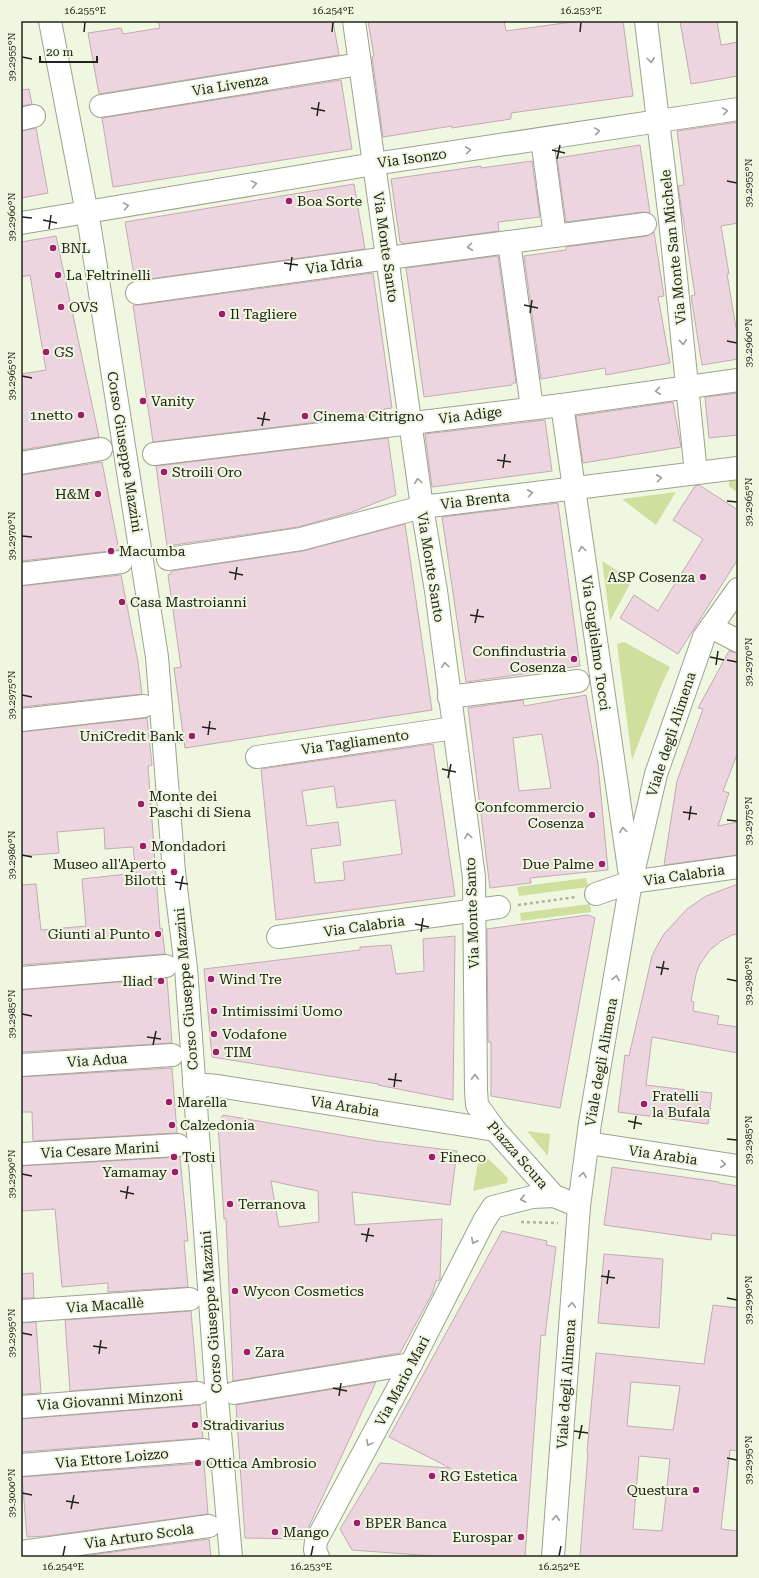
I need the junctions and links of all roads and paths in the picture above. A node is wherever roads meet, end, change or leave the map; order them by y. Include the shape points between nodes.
1 (50, 21) edge
2 (354, 21) edge
3 (646, 21) edge
4 (360, 64) junction
5 (101, 106) dead end
6 (738, 109) edge
7 (659, 122) junction
8 (542, 139) junction
9 (374, 164) junction
10 (87, 212) junction
11 (21, 223) edge
12 (645, 224) dead end
13 (555, 236) junction
14 (509, 242) junction
15 (388, 258) junction
16 (137, 293) dead end
17 (738, 380) edge
18 (687, 387) junction
19 (562, 405) junction
20 (532, 408) junction
21 (410, 422) junction
22 (101, 450) dead end
23 (154, 454) dead end
24 (21, 463) edge
25 (738, 468) edge
26 (696, 473) junction
27 (574, 488) junction
28 (422, 507) junction
29 (168, 559) dead end
30 (121, 562) dead end
31 (21, 574) edge
32 (738, 589) edge
33 (711, 627) junction
34 (738, 641) edge
35 (578, 681) dead end
36 (449, 697) junction
37 (144, 706) dead end
38 (21, 720) edge
39 (454, 728) junction
40 (257, 756) dead end
41 (738, 867) edge
42 (631, 882) junction
43 (596, 894) joint
44 (499, 907) joint
45 (474, 910) junction
46 (278, 937) dead end
47 (166, 966) dead end
48 (21, 978) edge
49 (172, 1055) dead end
50 (21, 1066) edge
51 (194, 1084) junction
52 (489, 1122) junction
53 (588, 1144) junction
54 (178, 1145) dead end
55 (21, 1154) edge
56 (738, 1166) edge
57 (554, 1196) junction
58 (579, 1206) junction
59 (493, 1207) joint
60 (190, 1299) dead end
61 (21, 1311) edge
62 (411, 1364) junction
63 (198, 1393) dead end
64 (234, 1393) dead end
65 (21, 1407) edge
66 (204, 1450) dead end
67 (21, 1465) edge
68 (209, 1526) dead end
69 (21, 1552) edge
70 (231, 1557) edge
71 (318, 1557) edge
72 (553, 1557) edge

1 - 10 street, Corso Giuseppe Mazzini
2 - 4 street, Via Monte Santo
3 -> 7 street, Via Monte San Michele
4 - 5 street, Via Livenza
4 - 9 street, Via Monte Santo
7 -> 6 street, Via Isonzo
8 -> 7 street, Via Isonzo
7 -> 18 street, Via Monte San Michele
9 -> 8 street, Via Isonzo
8 - 13 street
10 -> 9 street, Via Isonzo
9 - 15 street, Via Monte Santo
10 - 11 street, Via Isonzo
10 - 51 street, Corso Giuseppe Mazzini via 157,657 174,872 186,968
12 - 13 street, Via Idria
13 - 14 street, Via Idria
14 -> 15 street, Via Idria
14 - 20 street
15 - 16 street, Via Idria
15 - 21 street, Via Monte Santo
17 - 18 street, Via Adige
18 -> 19 street, Via Adige
18 - 26 street, Via Monte San Michele
19 - 20 street, Via Adige
19 - 27 street, Via Guglielmo Tocci
20 - 21 street, Via Adige
21 - 23 street, Via Adige
28 -> 21 street, Via Monte Santo
22 - 24 street
25 - 26 street, Via Brenta
27 -> 26 street, Via Brenta
28 -> 27 street, Via Brenta
42 -> 27 street, Via Guglielmo Tocci
28 - 29 street, Via Brenta via 301,539
36 -> 28 street, Via Monte Santo via 436,591
30 - 31 street
32 - 33 street, Viale degli Alimena
33 - 34 street
33 - 42 street, Viale degli Alimena via 704,637 656,774
35 - 36 street
36 - 39 street, Via Monte Santo
37 - 38 street
39 - 40 street, Via Tagliamento
45 -> 39 street, Via Monte Santo via 474,877
41 - 42 street, Via Calabria
42 - 43 street, Via Calabria
53 -> 42 street, Viale degli Alimena
43 - 44 path
44 - 45 street, Via Calabria
45 - 46 street, Via Calabria
52 -> 45 street, Via Monte Santo via 477,1105
47 - 48 street
49 - 50 street, Via Adua
51 - 52 street, Via Arabia
51 - 70 street, Corso Giuseppe Mazzini
52 - 57 street, Piazza Scura
53 -> 56 street, Via Arabia
58 -> 53 street, Viale degli Alimena
54 - 55 street, Via Cesare Marini
57 - 58 street, Piazza Scura
57 -> 59 street, Piazza Scura via 532,1197
72 -> 58 street, Viale degli Alimena
59 -> 62 street, Via Mario Mari
60 - 61 street, Via Macallè
62 - 64 street
62 -> 71 street, Via Mario Mari via 316,1541
63 - 65 street, Via Giovanni Minzoni
66 - 67 street, Via Ettore Loizzo
68 - 69 street, Via Arturo Scola

